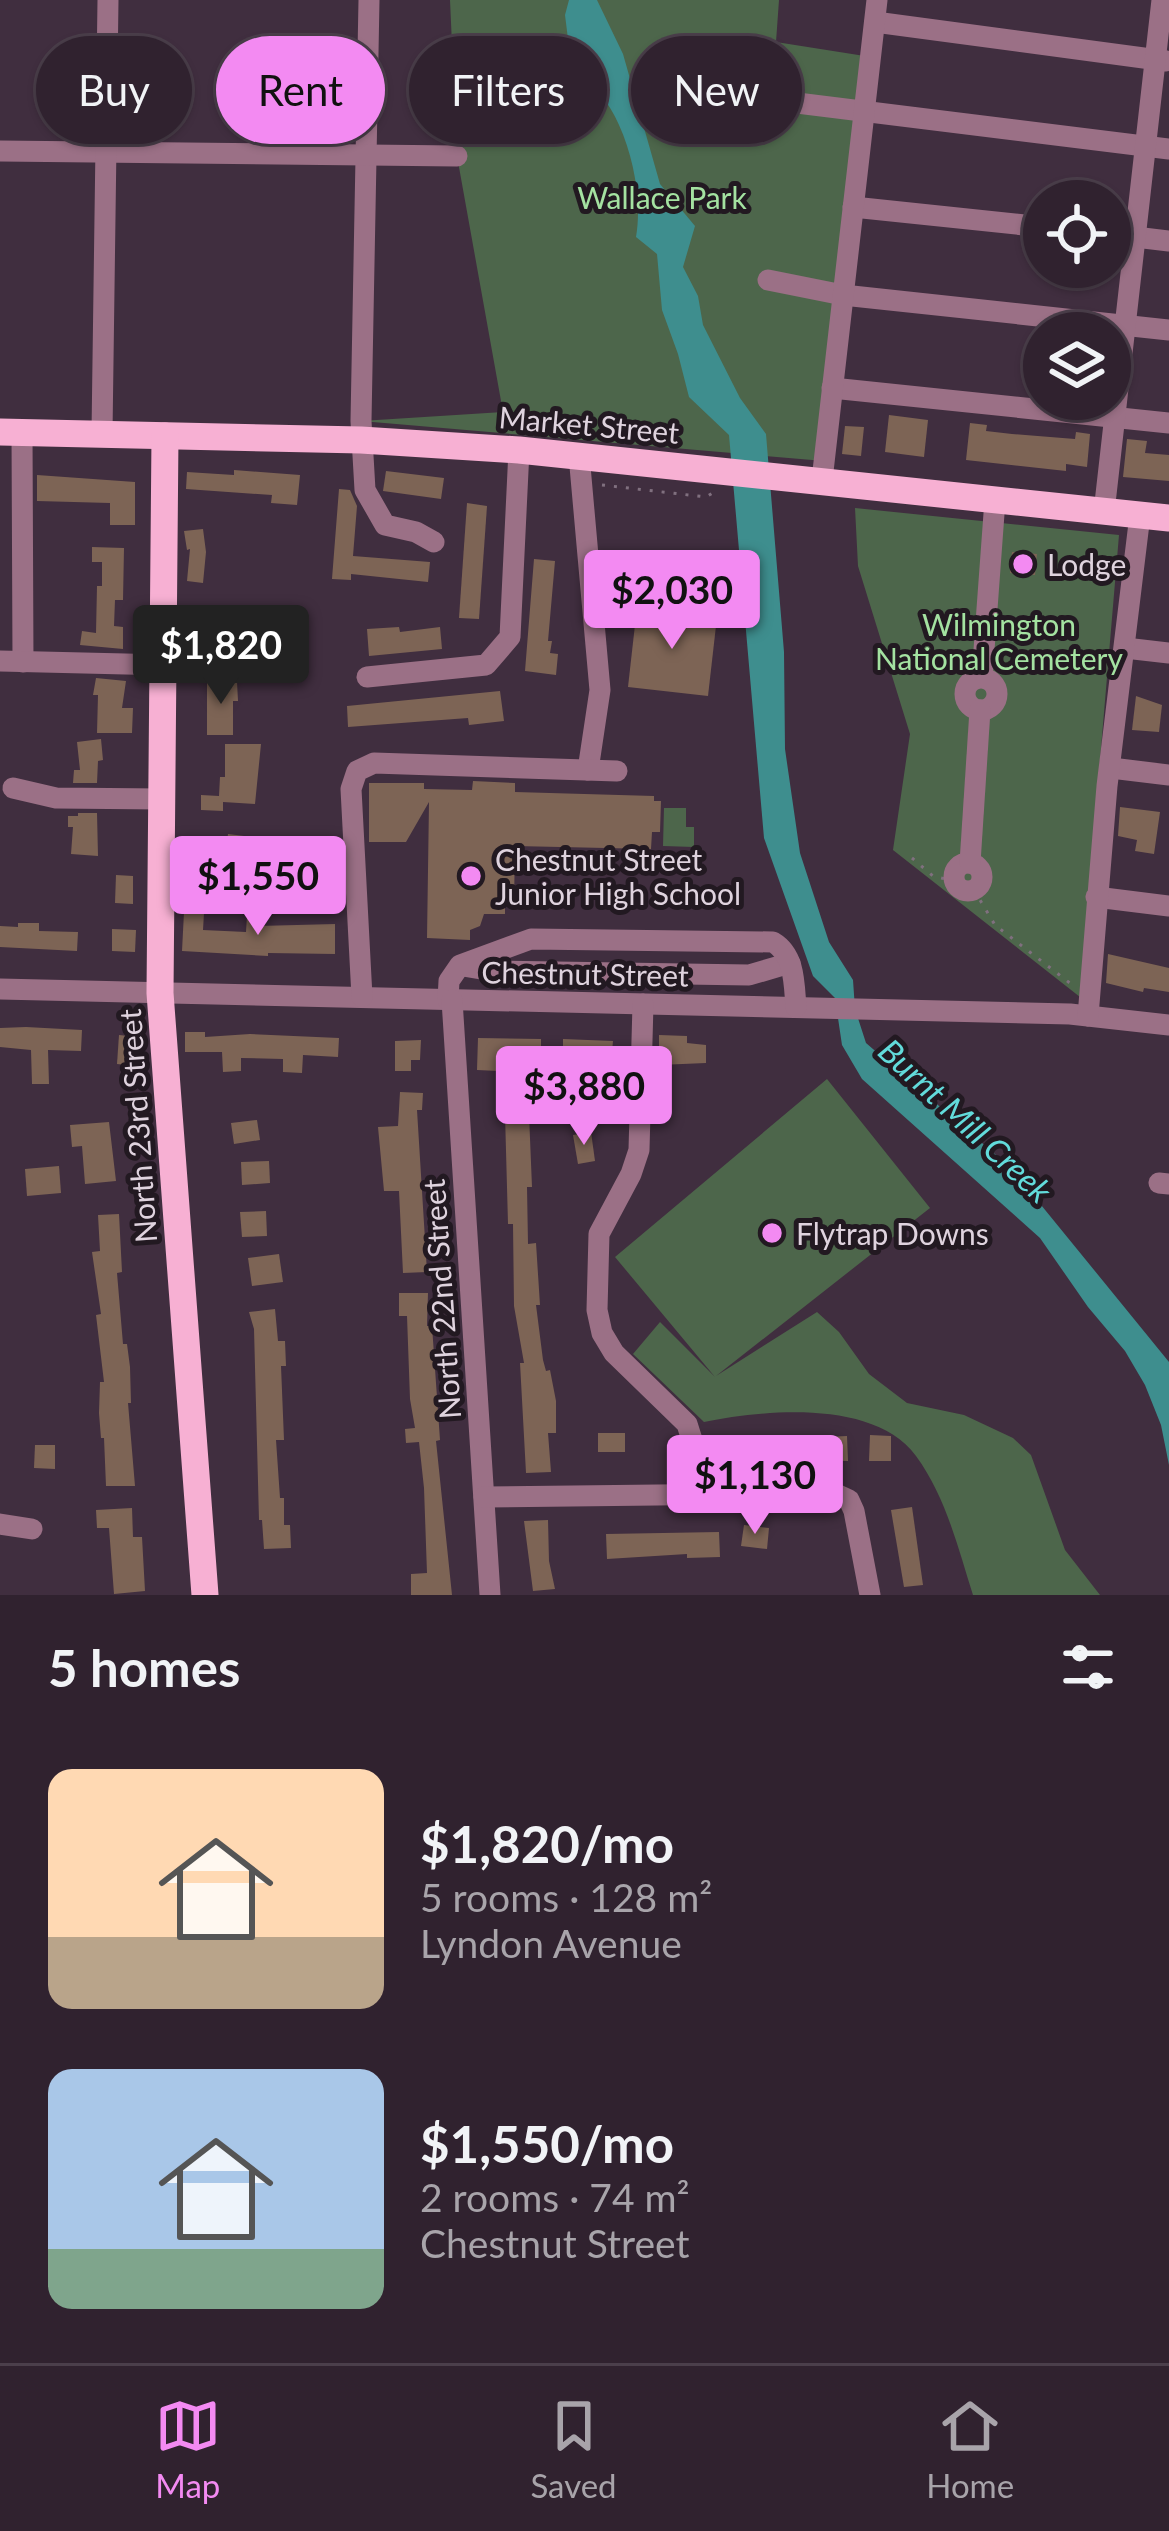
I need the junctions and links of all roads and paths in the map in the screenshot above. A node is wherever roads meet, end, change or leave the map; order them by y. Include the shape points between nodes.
1 (108, 0) edge
2 (369, 0) edge
3 (1162, 0) edge
4 (876, 11) edge
5 (1162, 61) edge
6 (802, 104) edge
7 (864, 114) junction
8 (1145, 146) junction
9 (1169, 149) edge
10 (0, 151) edge
11 (106, 152) junction
12 (366, 155) junction
13 (457, 156) dead end
14 (854, 207) junction
15 (1023, 225) edge
16 (1131, 237) edge
17 (1135, 237) junction
18 (1169, 241) edge
19 (768, 280) dead end
20 (843, 295) junction
21 (1127, 312) edge
22 (1023, 315) edge
23 (1131, 327) edge
24 (1169, 330) edge
25 (832, 388) junction
26 (1023, 408) edge
27 (1131, 419) edge
28 (1115, 420) edge
29 (1169, 423) edge
30 (11, 432) edge
31 (102, 433) junction
32 (165, 436) junction
33 (361, 440) junction
34 (519, 450) junction
35 (579, 454) junction
36 (822, 480) junction
37 (995, 500) junction
38 (1104, 512) junction
39 (1140, 515) junction
40 (1169, 518) edge
41 (434, 542) dead end
42 (988, 592) junction
43 (1013, 594) dead end
44 (1125, 648) junction
45 (1169, 653) edge
46 (0, 661) edge
47 (23, 662) junction
48 (163, 667) junction
49 (251, 667) dead end
50 (367, 677) dead end
51 (1111, 768) junction
52 (588, 770) junction
53 (617, 770) dead end
54 (1169, 775) edge
55 (13, 788) dead end
56 (161, 799) junction
57 (911, 858) dead end
58 (964, 885) junction
59 (1096, 897) junction
60 (1169, 905) edge
61 (790, 962) junction
62 (460, 965) junction
63 (1077, 988) dead end
64 (0, 989) edge
65 (160, 993) junction
66 (362, 998) junction
67 (450, 1000) junction
68 (644, 1004) junction
69 (796, 1007) junction
70 (1088, 1016) junction
71 (1169, 1025) edge
72 (697, 1494) junction
73 (484, 1497) junction
74 (0, 1524) edge
75 (32, 1528) dead end
76 (205, 1595) edge
77 (490, 1595) edge
78 (870, 1595) edge

1 - 11 street
2 - 12 street
3 - 5 street
4 - 5 street
4 - 7 street
5 - 8 street
6 - 7 street
7 - 8 street
7 - 14 street
8 - 9 street
8 - 17 street
10 - 11 street
11 - 12 street
11 - 31 street
12 - 13 street
12 - 33 street
14 - 15 street
14 - 20 street
16 - 17 street
17 - 18 street
17 - 21 street
19 - 20 street
20 - 22 street
20 - 25 street
23 - 24 street
25 - 26 street
25 - 36 street
27 - 29 street
28 - 38 street
30 - 31 main road, Market Street
30 - 47 street
31 - 32 main road, Market Street
32 - 33 main road, Market Street
32 - 48 main road, North 23rd Street
33 - 34 main road, Market Street
33 - 41 street via 365,490 385,525
34 - 35 main road, Market Street
34 - 50 street via 510,637 486,664
35 - 36 main road, Market Street
35 - 52 street via 600,690
36 - 37 main road, Market Street
37 - 38 main road, Market Street
37 - 42 street
38 - 39 main road, Market Street
39 - 40 main road, Market Street
39 - 44 street
42 - 43 street
42 - 58 street via 982,677 997,695 980,710 970,863 981,884
44 - 45 street
44 - 51 street
46 - 47 street
47 - 48 street
48 - 49 street
48 - 56 main road, North 23rd Street
51 - 54 street
51 - 59 street
52 - 53 street
52 - 66 street via 374,764 357,771 351,789
55 - 56 street via 56,798
56 - 65 main road, North 23rd Street
57 - 58 path via 933,876
58 - 63 path via 995,925
59 - 60 street
59 - 70 street
61 - 62 street via 749,975
61 - 62 street via 773,943 543,938
61 - 69 street
62 - 67 street via 448,981
64 - 65 street, Chestnut Street
65 - 66 street, Chestnut Street
65 - 76 main road, North 23rd Street
66 - 67 street, Chestnut Street
67 - 68 street, Chestnut Street
67 - 73 street, North 22nd Street
68 - 69 street, Chestnut Street
68 - 72 street via 638,1150 599,1234 597,1310 614,1353 686,1424
69 - 70 street, Chestnut Street
70 - 71 street, Chestnut Street
72 - 73 street
72 - 78 street via 841,1495 858,1526
73 - 77 street, North 22nd Street
74 - 75 street

